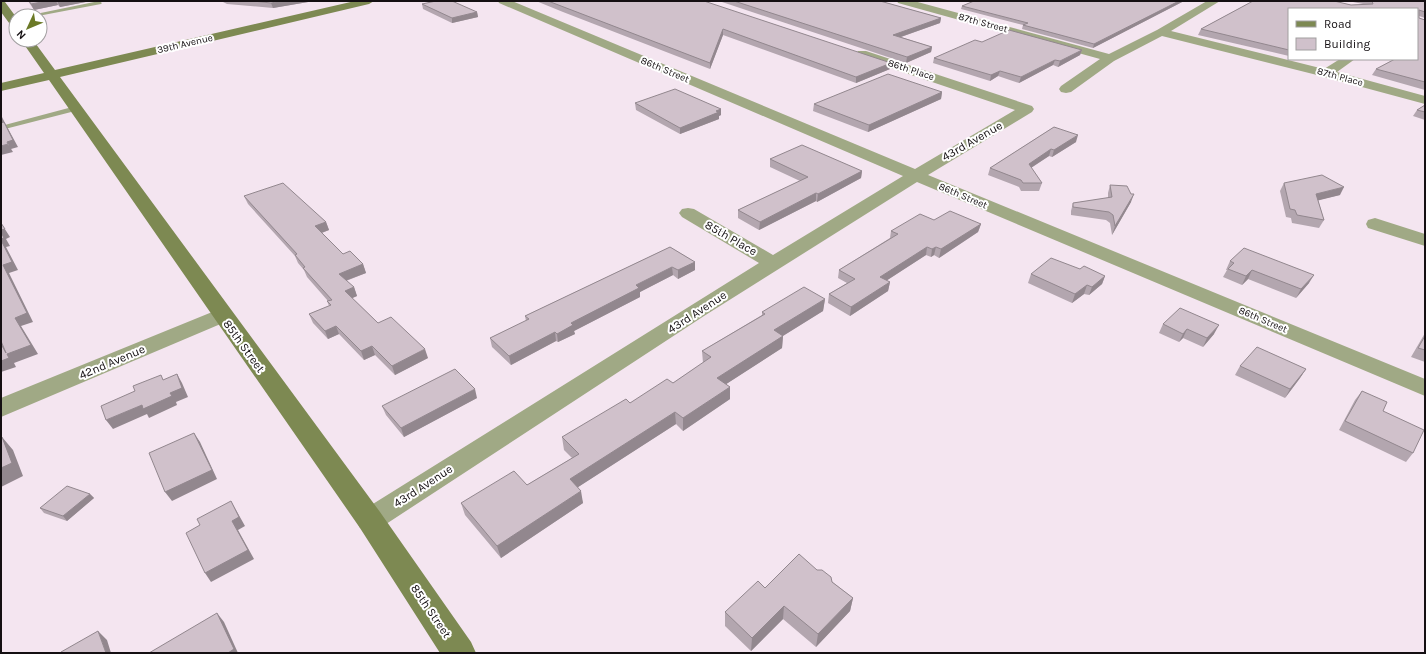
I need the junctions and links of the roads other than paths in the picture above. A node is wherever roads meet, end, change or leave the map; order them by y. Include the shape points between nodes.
1 (369, 1) edge
2 (503, 1) edge
3 (902, 1) edge
4 (940, 1) edge
5 (1215, 1) edge
6 (99, 3) dead end
7 (1, 4) edge
8 (923, 7) junction
9 (8, 12) edge
10 (48, 12) edge
11 (1161, 32) junction
12 (33, 48) edge
13 (854, 51) edge
14 (1110, 58) junction
15 (1347, 60) edge
16 (1326, 73) junction
17 (52, 75) junction
18 (1, 86) edge
19 (1066, 89) dead end
20 (1425, 100) edge
21 (76, 108) junction
22 (1027, 109) joint
23 (1, 128) edge
24 (914, 175) junction
25 (688, 213) dead end
26 (1375, 224) dead end
27 (1425, 240) edge
28 (773, 263) junction
29 (222, 315) junction
30 (1425, 388) edge
31 (1, 408) edge
32 (370, 520) junction
33 (459, 653) edge

1 - 17 street, 39th Avenue
2 - 24 street, 86th Street
3 - 8 street, 87th Street
4 - 8 street
5 - 11 street
6 - 10 lane
7 - 9 street
8 - 14 street, 87th Street
11 - 14 street
11 - 16 street, 87th Place
12 - 17 street, 85th Street
13 - 22 street, 86th Place
14 - 19 street
15 - 16 street
16 - 20 street, 87th Place
17 - 18 street, 39th Avenue
17 - 21 street, 85th Street
21 - 23 lane
21 - 29 street, 85th Street
22 - 24 street, 43rd Avenue
24 - 28 street, 43rd Avenue
24 - 30 street, 86th Street
25 - 28 street, 85th Place
26 - 27 street
28 - 32 street, 43rd Avenue
29 - 31 street, 42nd Avenue
29 - 32 street, 85th Street
32 - 33 street, 85th Street

